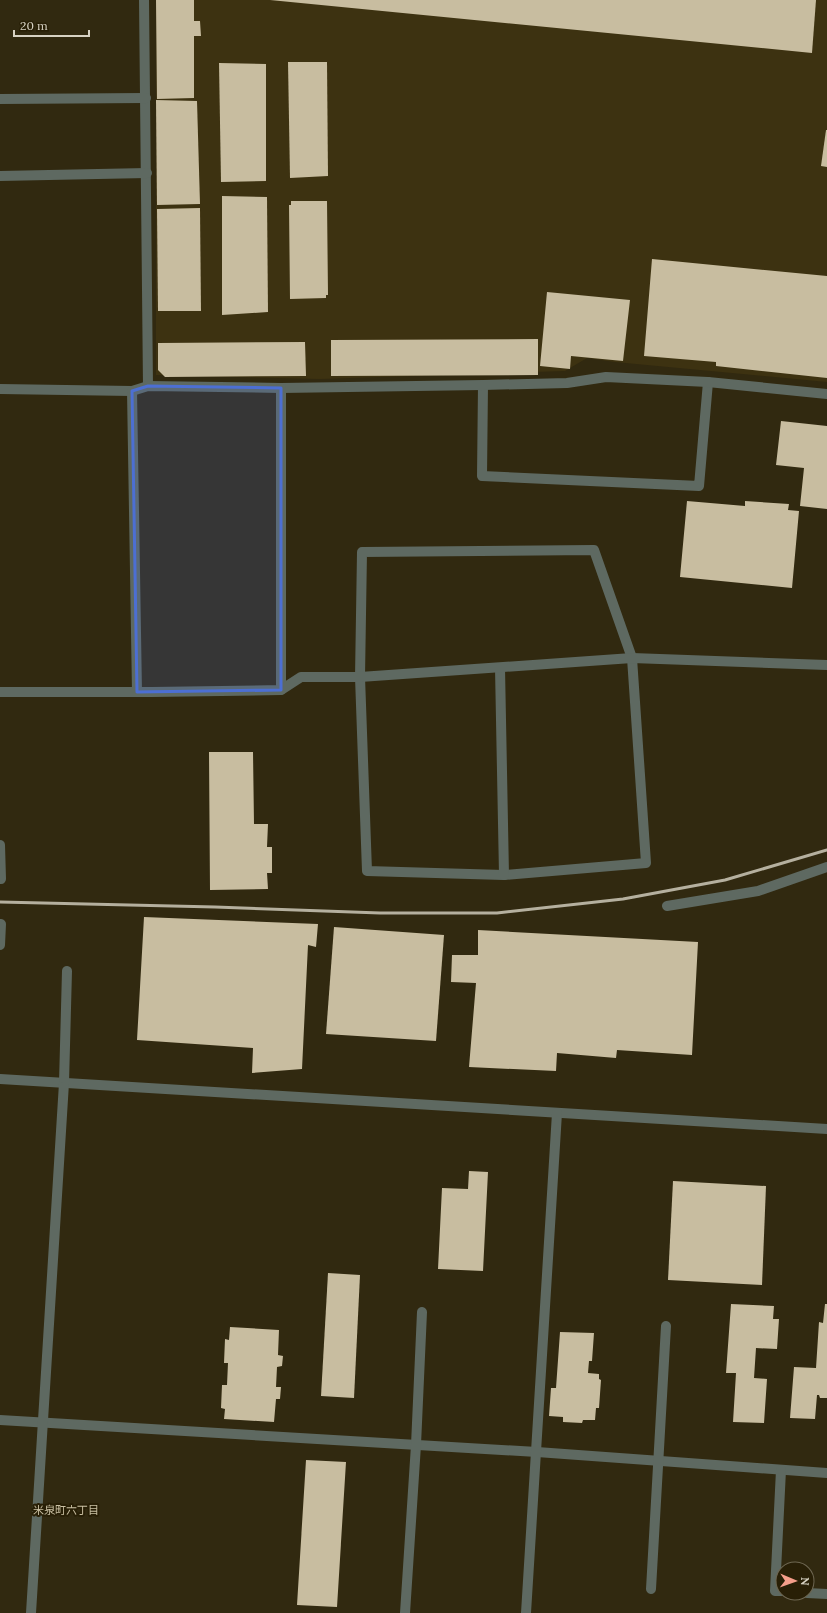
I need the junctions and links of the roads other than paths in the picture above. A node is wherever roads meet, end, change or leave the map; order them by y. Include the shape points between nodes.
1 (144, 0) edge
2 (0, 98) edge
3 (146, 98) junction
4 (147, 173) junction
5 (0, 176) edge
6 (708, 382) junction
7 (148, 386) junction
8 (483, 386) junction
9 (281, 388) junction
10 (0, 389) edge
11 (132, 391) junction
12 (827, 394) edge
13 (632, 658) junction
14 (827, 665) edge
15 (500, 668) junction
16 (360, 678) junction
17 (281, 690) junction
18 (0, 692) edge
19 (137, 692) junction
20 (0, 845) edge
21 (827, 867) edge
22 (504, 875) junction
23 (1, 879) edge
24 (667, 906) dead end
25 (1, 924) dead end
26 (0, 944) edge
27 (67, 971) dead end
28 (0, 1079) edge
29 (64, 1083) junction
30 (557, 1113) junction
31 (827, 1129) edge
32 (422, 1312) dead end
33 (666, 1326) dead end
34 (0, 1420) edge
35 (44, 1422) junction
36 (416, 1445) junction
37 (536, 1452) junction
38 (659, 1461) junction
39 (781, 1470) junction
40 (827, 1473) edge
41 (776, 1561) edge
42 (651, 1589) dead end
43 (815, 1593) edge
44 (827, 1594) edge
45 (31, 1613) edge
46 (405, 1613) edge
47 (526, 1613) edge

1 - 3 street
2 - 3 street
3 - 4 street
4 - 5 street
4 - 7 street
6 - 8 street via 606,377 567,383
6 - 8 street via 699,486 482,476
6 - 12 street
7 - 9 street
7 - 11 street
8 - 9 street
9 - 17 street
10 - 11 street
11 - 19 street
13 - 14 street
13 - 15 street
13 - 16 street via 594,550 362,552
13 - 22 street via 646,863
15 - 16 street
15 - 22 street
16 - 17 street via 301,677
16 - 22 street via 367,871
17 - 19 street
18 - 19 street
20 - 23 street
21 - 24 street via 758,891
25 - 26 street
27 - 29 street
28 - 29 street
29 - 30 street
29 - 35 street
30 - 31 street
30 - 37 street
32 - 36 street
33 - 38 street
34 - 35 street
35 - 36 street
35 - 45 street
36 - 37 street
36 - 46 street
37 - 38 street
37 - 47 street
38 - 39 street
38 - 42 street
39 - 40 street
39 - 41 street
43 - 44 street

